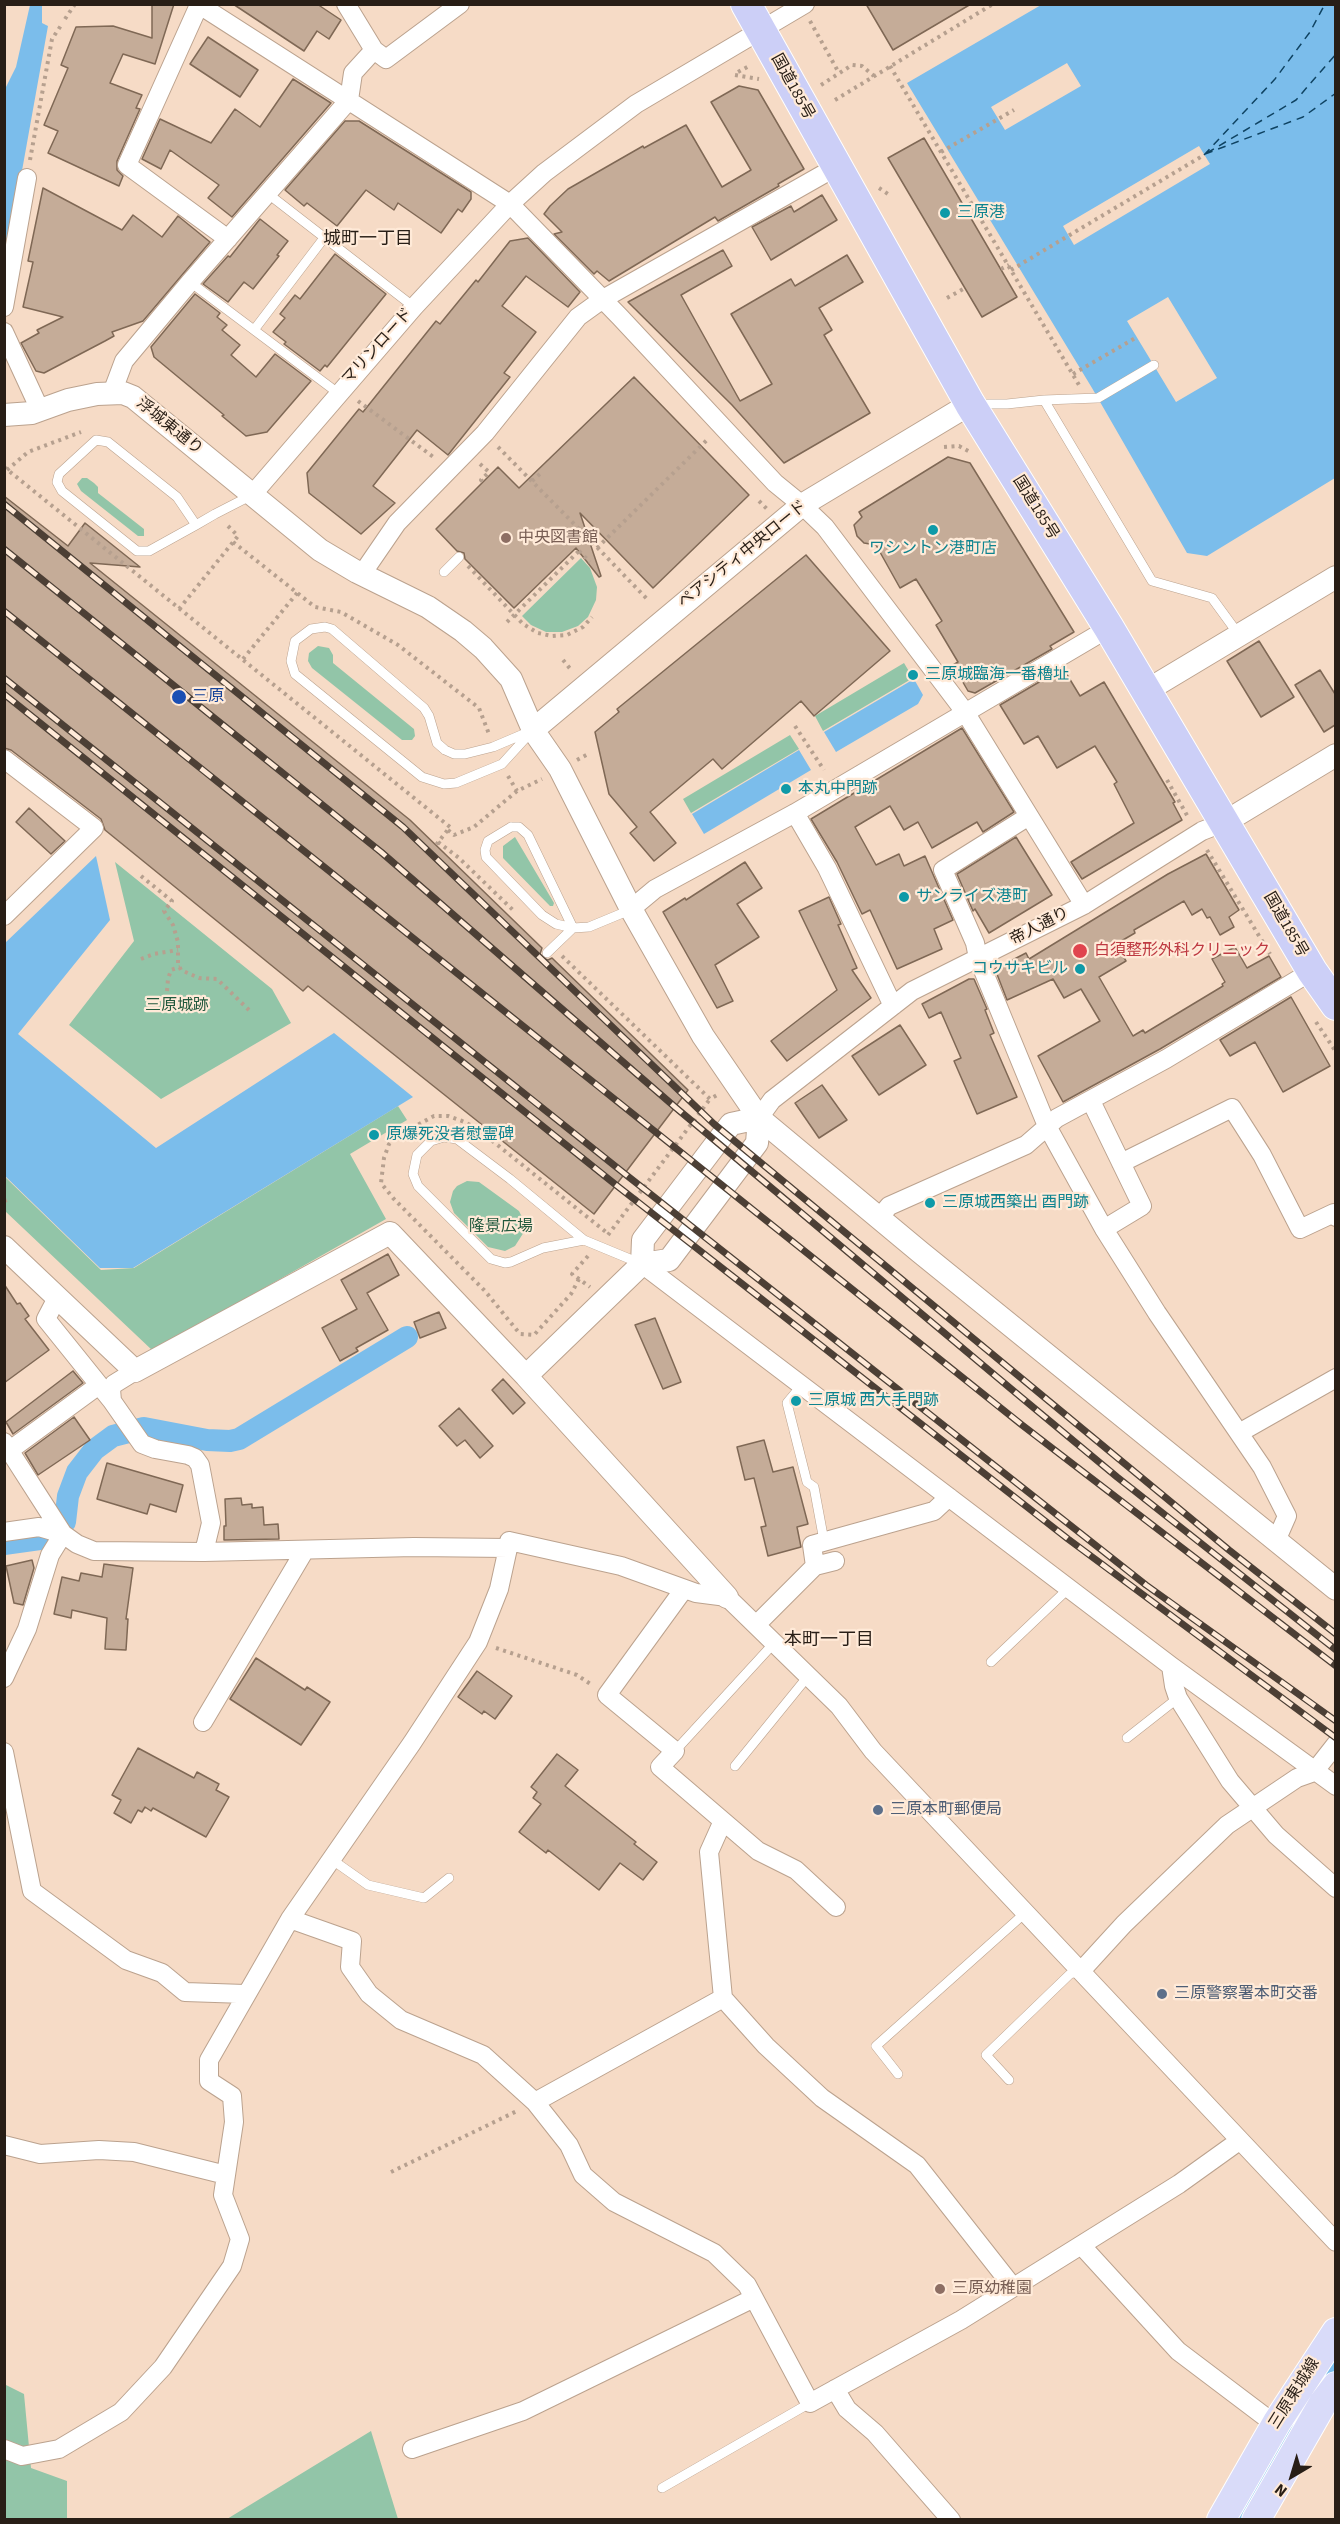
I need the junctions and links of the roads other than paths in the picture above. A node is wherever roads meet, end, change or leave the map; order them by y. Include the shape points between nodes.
1 (346, 4) edge
2 (460, 4) edge
3 (746, 4) edge
4 (198, 5) edge
5 (808, 12) edge
6 (760, 31) junction
7 (374, 50) junction
8 (349, 100) junction
9 (836, 167) junction
10 (27, 178) road end
11 (267, 193) junction
12 (510, 204) junction
13 (324, 238) junction
14 (228, 239) junction
15 (190, 282) junction
16 (603, 299) junction
17 (4, 307) edge
18 (414, 307) junction
19 (254, 330) junction
20 (4, 332) edge
21 (1154, 365) dead end
22 (112, 393) junction
23 (338, 393) junction
24 (1044, 400) junction
25 (970, 404) junction
26 (40, 410) junction
27 (4, 415) edge
28 (252, 495) junction
29 (802, 505) junction
30 (196, 525) junction
31 (459, 557) road end
32 (444, 572) dead end
33 (362, 574) junction
34 (1335, 577) edge
35 (1109, 628) junction
36 (1239, 635) junction
37 (1146, 691) junction
38 (965, 712) junction
39 (533, 730) junction
40 (1335, 755) edge
41 (4, 759) edge
42 (795, 813) junction
43 (1029, 816) junction
44 (1225, 822) junction
45 (1084, 905) junction
46 (631, 909) junction
47 (4, 916) edge
48 (573, 928) junction
49 (547, 953) dead end
50 (978, 958) junction
51 (1312, 971) junction
52 (1335, 1005) edge
53 (893, 1006) junction
54 (1091, 1101) junction
55 (759, 1118) junction
56 (1047, 1126) junction
57 (1121, 1163) junction
58 (1335, 1217) edge
59 (879, 1218) junction
60 (1104, 1229) junction
61 (584, 1240) junction
62 (4, 1247) edge
63 (642, 1264) junction
64 (57, 1298) junction
65 (135, 1371) junction
66 (526, 1376) junction
67 (1335, 1378) edge
68 (99, 1385) junction
69 (802, 1385) junction
70 (112, 1401) junction
71 (1239, 1433) junction
72 (7, 1446) edge
73 (949, 1497) junction
74 (4, 1532) edge
75 (63, 1534) junction
76 (824, 1541) junction
77 (1276, 1541) junction
78 (508, 1548) junction
79 (305, 1550) junction
80 (204, 1552) junction
81 (835, 1561) dead end
82 (815, 1566) junction
83 (1069, 1588) junction
84 (1335, 1588) edge
85 (684, 1589) junction
86 (728, 1597) junction
87 (756, 1624) junction
88 (775, 1642) junction
89 (991, 1662) dead end
90 (1171, 1666) junction
91 (809, 1675) junction
92 (4, 1678) edge
93 (1178, 1698) junction
94 (203, 1722) dead end
95 (1127, 1738) dead end
96 (1335, 1744) edge
97 (675, 1751) junction
98 (4, 1752) edge
99 (735, 1766) dead end
100 (1314, 1772) junction
101 (1335, 1786) edge
102 (1252, 1809) junction
103 (722, 1823) junction
104 (331, 1859) junction
105 (449, 1878) dead end
106 (1335, 1888) edge
107 (836, 1907) dead end
108 (1025, 1913) junction
109 (290, 1919) junction
110 (1081, 1971) junction
111 (245, 1995) junction
112 (723, 1998) junction
113 (898, 2074) dead end
114 (1009, 2080) dead end
115 (535, 2102) junction
116 (1239, 2141) junction
117 (4, 2145) edge
118 (226, 2175) junction
119 (1335, 2242) edge
120 (1081, 2245) junction
121 (1013, 2287) junction
122 (754, 2298) junction
123 (1335, 2332) edge
124 (1335, 2386) edge
125 (835, 2389) junction
126 (810, 2403) junction
127 (1277, 2422) junction
128 (4, 2449) edge
129 (412, 2449) dead end
130 (662, 2488) dead end
131 (951, 2520) edge
132 (1221, 2520) edge
133 (1256, 2520) edge

1 - 7 street
2 - 7 street via 386,59
3 - 6 highway, 国道185号
4 - 8 street
4 - 14 street via 127,165
5 - 6 street, マリンロード
6 - 9 highway, 国道185号
6 - 12 street, マリンロード via 636,104 544,173
7 - 8 street via 353,73
8 - 11 street
8 - 12 street
9 - 16 street
9 - 25 highway, 国道185号
10 - 17 street
11 - 13 lane
11 - 14 street
12 - 16 street
12 - 18 street, マリンロード
13 - 18 lane
13 - 19 lane
14 - 15 street
15 - 19 lane
15 - 22 street via 124,361
16 - 29 street via 775,483
16 - 33 street via 578,317 485,433 397,523
18 - 23 street, マリンロード
19 - 23 lane
20 - 26 street
21 - 24 lane via 1098,398
22 - 26 street, 浮城東通り via 82,396
22 - 28 street, 浮城東通り via 133,397
23 - 28 street, マリンロード
24 - 25 lane
24 - 36 lane via 1152,581 1212,597
25 - 29 street, ペアシティ中央ロード
25 - 35 highway, 国道185号
26 - 27 street, 浮城東通り
28 - 30 lane
28 - 33 street, 浮城東通り via 320,550
29 - 38 street via 825,527
29 - 39 street, ペアシティ中央ロード
30 - 30 lane via 149,550 137,551 62,491 57,482 59,474 96,440 108,442 177,497
31 - 32 lane
33 - 39 street, 浮城東通り via 428,607 483,648 511,679
34 - 36 street
35 - 37 highway, 国道185号
35 - 38 street
36 - 37 street
37 - 44 highway, 国道185号
38 - 42 street
38 - 43 street
39 - 39 lane via 502,764 456,783 434,782 422,777 296,674 292,648 311,629 332,629 424,708 437,743 454,754 493,747
39 - 46 street, 浮城東通り via 560,770
40 - 44 street, 帝人通り
41 - 47 street via 94,828
42 - 46 street via 655,889
42 - 53 street via 827,868
43 - 45 street
43 - 50 street via 943,870
44 - 45 street, 帝人通り via 1202,831
44 - 51 highway, 国道185号
45 - 50 street, 帝人通り
46 - 48 lane via 589,927
46 - 55 street, 浮城東通り via 703,1036
48 - 48 lane via 542,915 492,864 486,857 488,841 511,827 524,830
48 - 49 lane
50 - 53 street, 帝人通り via 912,991
50 - 56 street
51 - 52 highway, 国道185号
51 - 54 street
53 - 55 street, 帝人通り via 772,1100
54 - 56 street
54 - 57 street
55 - 59 street, 浮城東通り
55 - 63 street via 731,1124 643,1240
55 - 63 street via 757,1143 669,1260
56 - 59 street via 1026,1145 889,1206
56 - 60 street
57 - 58 street via 1232,1108 1262,1155 1300,1229 1334,1214
57 - 60 street via 1142,1206
59 - 77 street, 浮城東通り
60 - 71 street
61 - 61 lane via 543,1248 512,1262 491,1259 418,1186 413,1174 417,1155 425,1144 438,1138 463,1143
61 - 63 lane
62 - 64 street
63 - 66 street
63 - 69 street
64 - 65 street
64 - 68 street via 46,1319
65 - 66 street via 390,1233
65 - 70 street via 114,1384
66 - 86 street
67 - 71 street
68 - 70 street
68 - 72 street
69 - 73 street
69 - 76 lane via 787,1403 807,1482 814,1487
70 - 80 street via 142,1444 188,1455 200,1465 211,1523
71 - 77 street via 1287,1516
72 - 75 street
73 - 76 street via 934,1511
73 - 83 street
74 - 75 street via 39,1527
75 - 80 street via 94,1551
75 - 92 street via 50,1555 27,1629
76 - 82 street via 812,1545
77 - 84 street, 浮城東通り
78 - 79 street
78 - 85 street via 508,1541 588,1558
78 - 104 street via 499,1589 478,1642
79 - 80 street
79 - 94 street
81 - 82 street
82 - 87 street
83 - 89 lane
83 - 90 street
85 - 86 street
85 - 97 street via 608,1695
86 - 87 street
87 - 88 street
88 - 91 street
88 - 97 lane
90 - 93 street
90 - 100 street
91 - 99 lane
91 - 108 street via 873,1750
93 - 95 lane
93 - 102 street
96 - 100 street
97 - 103 street via 660,1767
98 - 111 street via 33,1891 126,1960 162,1973 185,1992
100 - 101 street
100 - 102 street via 1297,1778
102 - 106 street
102 - 110 street via 1227,1825
103 - 107 street via 758,1851 796,1870
103 - 112 street via 709,1852
104 - 105 lane via 368,1885 424,1898
104 - 109 street
108 - 110 street
108 - 113 lane via 876,2046
109 - 111 street
109 - 115 street via 352,1941 350,1967 369,1994 401,2020 483,2055
110 - 114 lane via 1070,1974 986,2055
110 - 116 street
111 - 118 street via 209,2060 209,2081 232,2096 234,2122
112 - 115 street
112 - 121 street via 766,2046 822,2098 916,2165
115 - 122 street via 569,2145 583,2175 614,2202 714,2253 747,2284
116 - 119 street
116 - 120 street
117 - 118 street via 40,2154 135,2152
118 - 128 street via 223,2195 240,2239 232,2266 164,2367 121,2412 59,2449 22,2456
120 - 121 street
120 - 127 street via 1178,2351
121 - 125 street
122 - 126 street
122 - 129 street via 523,2411
123 - 127 main road, 三原東城線
124 - 133 main road, 三原東城線
125 - 126 street
125 - 131 street via 846,2409 875,2433
126 - 130 lane
127 - 132 main road, 三原東城線

